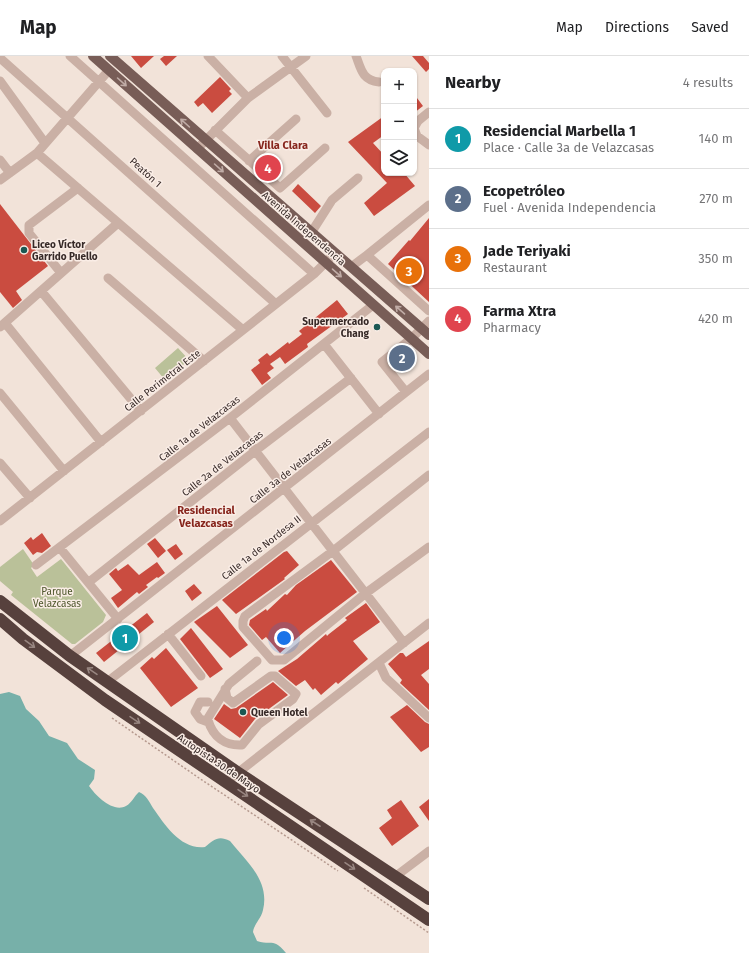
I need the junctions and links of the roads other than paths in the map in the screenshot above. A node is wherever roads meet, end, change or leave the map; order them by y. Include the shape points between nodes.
1 (70, 56) edge
2 (93, 56) edge
3 (110, 56) edge
4 (208, 56) edge
5 (282, 56) edge
6 (306, 56) edge
7 (356, 56) edge
8 (0, 58) edge
9 (291, 66) junction
10 (109, 70) junction
11 (0, 81) edge
12 (99, 81) junction
13 (379, 82) dead end
14 (248, 98) junction
15 (429, 112) edge
16 (326, 113) dead end
17 (68, 117) junction
18 (296, 119) dead end
19 (417, 123) edge
20 (215, 130) junction
21 (417, 136) edge
22 (205, 141) junction
23 (45, 143) junction
24 (429, 145) edge
25 (325, 148) dead end
26 (197, 149) junction
27 (37, 153) junction
28 (0, 160) edge
29 (249, 162) junction
30 (10, 173) junction
31 (358, 178) dead end
32 (0, 180) edge
33 (78, 188) junction
34 (429, 205) edge
35 (118, 223) junction
36 (311, 233) junction
37 (335, 253) junction
38 (366, 255) junction
39 (325, 263) junction
40 (351, 267) junction
41 (61, 273) junction
42 (314, 274) junction
43 (108, 278) dead end
44 (41, 290) junction
45 (276, 304) junction
46 (373, 305) junction
47 (429, 311) edge
48 (2, 325) edge
49 (427, 328) edge
50 (243, 330) junction
51 (412, 338) junction
52 (324, 344) junction
53 (429, 354) edge
54 (204, 361) junction
55 (429, 374) edge
56 (351, 378) junction
57 (406, 392) junction
58 (0, 393) edge
59 (141, 411) junction
60 (380, 414) junction
61 (230, 418) junction
62 (429, 432) edge
63 (101, 442) junction
64 (255, 451) junction
65 (0, 463) edge
66 (64, 471) junction
67 (429, 475) edge
68 (284, 488) junction
69 (30, 498) junction
70 (0, 521) edge
71 (311, 522) junction
72 (429, 547) edge
73 (60, 548) junction
74 (333, 551) junction
75 (36, 565) dead end
76 (89, 582) junction
77 (366, 594) junction
78 (0, 601) edge
79 (0, 619) edge
80 (118, 619) junction
81 (428, 626) edge
82 (168, 634) junction
83 (404, 643) junction
84 (70, 656) junction
85 (257, 661) dead end
86 (379, 663) junction
87 (201, 676) dead end
88 (106, 682) junction
89 (225, 690) junction
90 (208, 702) dead end
91 (429, 718) edge
92 (208, 722) junction
93 (222, 742) junction
94 (213, 756) junction
95 (238, 772) junction
96 (226, 782) junction
97 (429, 851) edge
98 (396, 876) junction
99 (429, 899) edge
100 (429, 920) edge

1 - 12 street
2 - 10 main road, Avenida Independencia
22 -> 3 main road, Avenida Independencia
4 - 14 street
5 - 9 street
6 - 9 street
7 - 13 street via 365,77 373,82
8 - 17 street, Peatón 1
9 - 14 street
9 - 16 street
10 - 12 street
10 -> 26 main road, Avenida Independencia
11 - 23 street
12 - 17 street
12 - 42 street
14 - 20 street
15 - 19 street
17 - 23 street
17 - 45 street, Peatón 1
18 - 29 street
20 - 22 street
20 - 29 street
21 - 24 street
22 - 26 street
22 - 36 main road, Avenida Independencia
23 - 27 street
25 - 29 street via 280,188
26 -> 39 main road, Avenida Independencia
27 - 30 street
27 - 33 street
28 - 30 street
30 - 32 street
31 - 36 street via 332,200
33 - 35 street
33 - 41 street via 29,225 28,229
34 - 38 street
35 - 41 street
35 - 50 street
36 - 37 main road, Avenida Independencia
37 - 39 street, Calle Perimetral Este
37 - 40 main road, Avenida Independencia
38 - 40 street
38 - 47 street
39 - 42 street, Calle Perimetral Este
39 -> 46 main road, Avenida Independencia
49 -> 40 main road, Avenida Independencia
41 - 44 street
42 - 45 street, Calle Perimetral Este
43 - 54 street
44 - 48 street
44 - 59 street
45 - 50 street, Calle Perimetral Este
46 - 51 main road, Avenida Independencia
46 - 52 street, Calle 1a de Velazcasas
48 - 63 street
49 - 51 street
50 - 54 street, Calle Perimetral Este
51 - 53 main road, Avenida Independencia
51 - 57 street via 382,362
52 - 56 street
52 - 61 street, Calle 1a de Velazcasas
54 - 59 street, Calle Perimetral Este
55 - 57 street, Calle 3a de Velazcasas
56 - 60 street
56 - 64 street, Calle 2a de Velazcasas
57 - 60 street, Calle 3a de Velazcasas
58 - 66 street
59 - 63 street, Calle Perimetral Este
60 - 68 street, Calle 3a de Velazcasas
61 - 64 street
61 - 73 street, Calle 1a de Velazcasas
62 - 71 street, Calle 1a de Nordesa II
63 - 66 street, Calle Perimetral Este
64 - 68 street
64 - 76 street, Calle 2a de Velazcasas
65 - 69 street
66 - 69 street, Calle Perimetral Este
67 - 74 street
68 - 71 street
68 - 80 street, Calle 3a de Velazcasas
69 - 70 street, Calle Perimetral Este
71 - 74 street
71 - 82 street, Calle 1a de Nordesa II
72 - 77 street
73 - 75 street, Calle 1a de Velazcasas
73 - 76 street
74 - 77 street
74 - 77 street via 245,616 243,621 246,632 272,660 284,660
76 - 80 street
77 - 83 street
78 - 84 highway, Autopista 30 de Mayo
79 -> 96 highway, Autopista 30 de Mayo via 105,700
80 - 84 street, Calle 3a de Velazcasas
81 - 83 street
82 - 87 street
82 - 88 street, Calle 1a de Nordesa II
83 - 86 street
88 -> 84 highway, Autopista 30 de Mayo
85 - 89 street
86 - 91 street via 386,678
86 - 95 street
88 - 94 highway, Autopista 30 de Mayo
89 - 92 street
89 - 93 street via 227,698 233,703 271,676 275,676 296,696 259,724 242,745
90 - 92 street via 200,702 195,712 200,719
92 - 93 street
93 - 94 street
94 - 95 highway, Autopista 30 de Mayo
95 - 96 street
98 -> 95 highway, Autopista 30 de Mayo
96 -> 100 highway, Autopista 30 de Mayo
97 - 98 street
98 - 99 highway, Autopista 30 de Mayo

